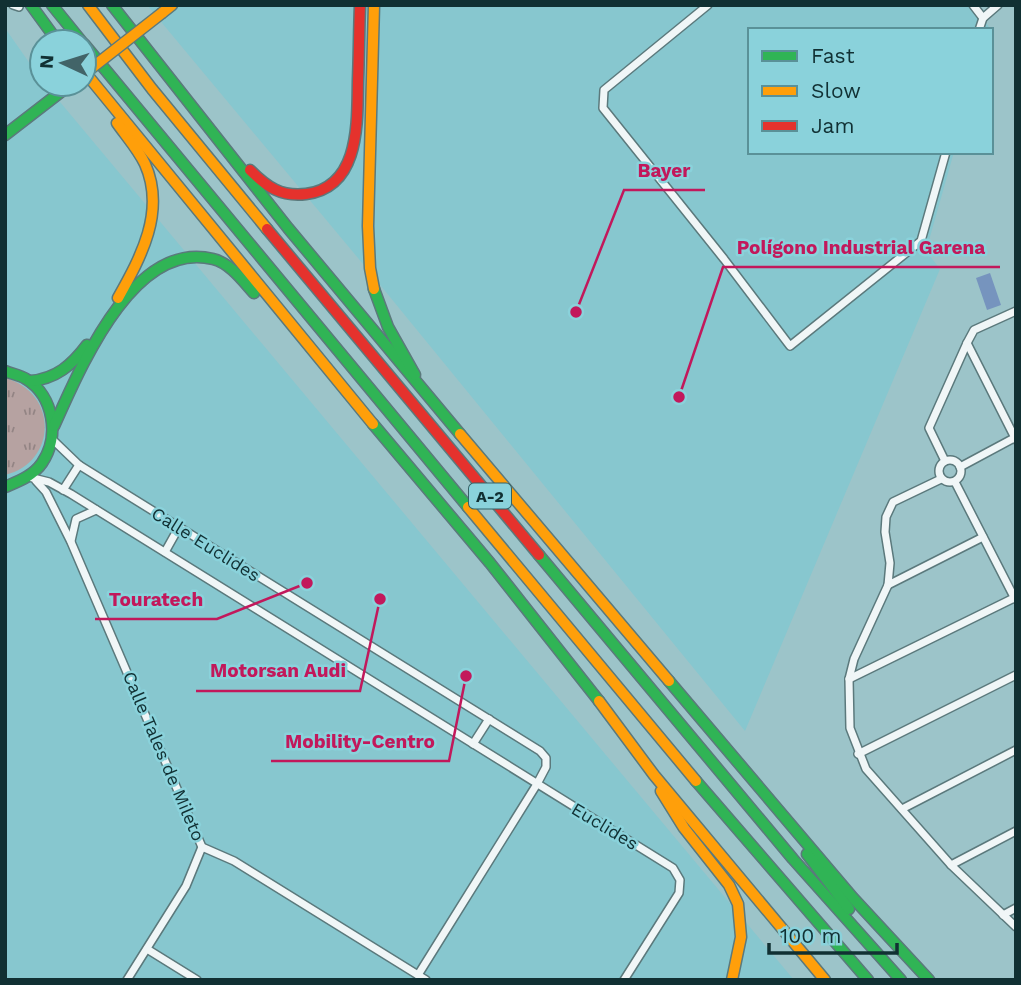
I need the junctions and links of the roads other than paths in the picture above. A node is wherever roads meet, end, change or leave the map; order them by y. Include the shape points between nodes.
1 (52, 5) edge
2 (88, 5) edge
3 (112, 5) edge
4 (172, 5) edge
5 (360, 5) edge
6 (374, 5) edge
7 (708, 5) edge
8 (973, 5) edge
9 (998, 5) edge
10 (34, 9) edge
11 (983, 18) junction
12 (48, 28) edge
13 (71, 28) edge
14 (980, 28) edge
15 (98, 61) edge
16 (98, 63) edge
17 (98, 91) edge
18 (98, 95) edge
19 (53, 98) edge
20 (5, 135) edge
21 (217, 139) junction
22 (945, 154) edge
23 (1016, 311) edge
24 (967, 343) junction
25 (5, 360) edge
26 (324, 366) junction
27 (8, 371) edge
28 (30, 381) junction
29 (419, 382) junction
30 (54, 426) junction
31 (1015, 438) edge
32 (52, 440) junction
33 (945, 461) junction
34 (79, 465) junction
35 (960, 467) junction
36 (32, 479) junction
37 (941, 479) junction
38 (955, 482) junction
39 (5, 487) edge
40 (62, 489) junction
41 (96, 510) junction
42 (179, 527) junction
43 (983, 537) junction
44 (71, 542) junction
45 (165, 552) junction
46 (888, 585) junction
47 (1015, 599) edge
48 (1016, 674) edge
49 (849, 679) junction
50 (489, 719) junction
51 (474, 744) junction
52 (1016, 750) edge
53 (858, 754) junction
54 (740, 767) junction
55 (654, 775) junction
56 (537, 784) junction
57 (902, 809) junction
58 (1016, 831) edge
59 (202, 847) junction
60 (951, 865) junction
61 (1016, 908) edge
62 (1003, 915) junction
63 (1016, 927) edge
64 (147, 948) junction
65 (418, 975) junction
66 (127, 980) edge
67 (197, 980) edge
68 (426, 980) edge
69 (624, 980) edge
70 (732, 980) edge
71 (825, 980) edge
72 (868, 980) edge
73 (901, 980) edge
74 (912, 980) edge
75 (929, 980) edge

1 - 13 main road, A-2
2 - 73 main road, A-2 via 283,249 776,839
3 - 21 main road
4 - 16 main road, bridge
5 - 21 main road via 356,140 342,175 327,188 288,195 272,190
6 - 29 main road via 370,268 388,327
7 - 22 street via 604,90 603,108 790,346 921,241
8 - 11 street
9 - 11 street
10 - 12 main road
11 - 14 street
15 - 72 main road, A-2 via 662,741
17 - 26 main road
18 - 28 main road via 145,164 153,219 116,303 79,356 52,379
19 - 20 main road
21 - 29 main road
23 - 24 street via 974,330
24 - 31 street
24 - 33 street via 929,428
25 - 27 main road
26 - 30 main road via 236,273 213,260 177,258 151,270 121,304 73,383
26 - 55 main road via 490,563
27 - 28 main road
28 - 30 main road via 47,401
29 - 54 main road
30 - 32 main road
31 - 35 street
32 - 34 street, Calle Euclides
32 - 36 main road
33 - 35 street
33 - 37 street via 939,471
34 - 40 street
34 - 42 street, Calle Euclides
35 - 38 street
36 - 39 main road
36 - 40 street, Calle Euclides
36 - 44 street, Calle Tales de Mileto via 46,492
37 - 38 street
37 - 46 street via 894,502 886,517
38 - 43 street
40 - 41 street, Calle Euclides
41 - 44 street via 76,519
41 - 45 street, Calle Euclides
42 - 45 street
42 - 50 street, Calle Euclides
43 - 46 street
43 - 47 street
44 - 59 street, Calle Tales de Mileto
45 - 51 street, Calle Euclides
46 - 49 street
47 - 49 street
48 - 53 street
49 - 53 street via 850,728
50 - 51 street
50 - 56 street, Calle Euclides via 546,758
51 - 56 street, Calle Euclides
52 - 57 street
53 - 57 street
54 - 74 main road via 841,900
54 - 75 main road
55 - 70 main road via 672,815 734,893 741,934
55 - 71 main road
56 - 65 street
56 - 69 street, Euclides via 674,868 680,880 679,893
57 - 60 street
58 - 60 street
59 - 64 street via 186,886
59 - 65 street, Calle Tales de Mileto via 234,861
60 - 62 street
61 - 62 street
62 - 63 street
64 - 66 street
64 - 67 street
65 - 68 street, Calle Tales de Mileto

